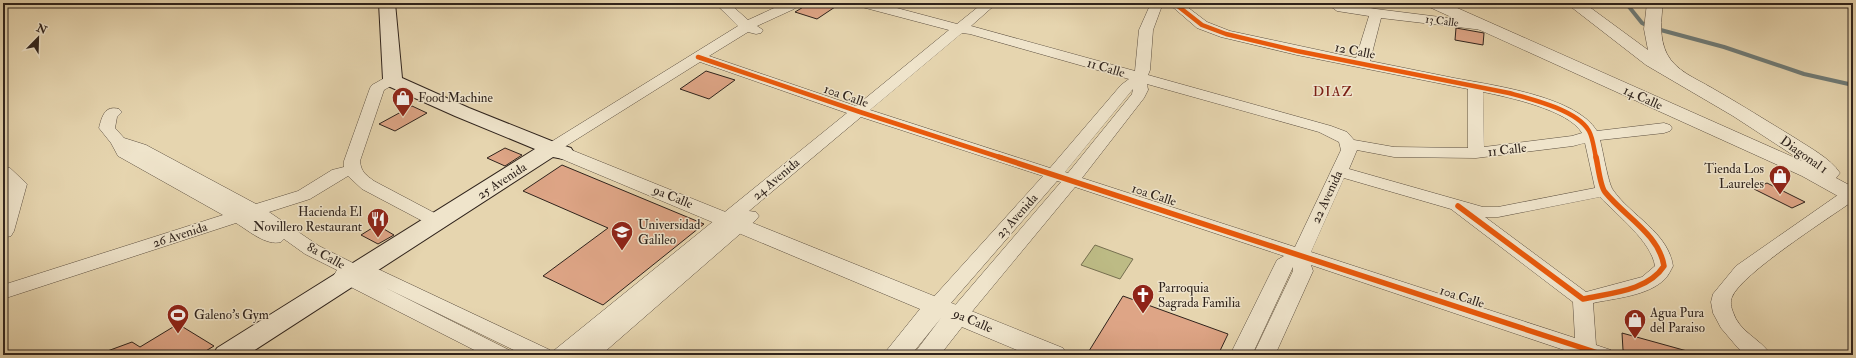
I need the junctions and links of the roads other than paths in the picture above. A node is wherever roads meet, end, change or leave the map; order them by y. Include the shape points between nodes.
1 (721, 3) edge
2 (731, 3) edge
3 (795, 3) edge
4 (863, 3) edge
5 (992, 3) edge
6 (1004, 3) edge
7 (1157, 3) edge
8 (1174, 3) edge
9 (1332, 3) edge
10 (1433, 3) edge
11 (1574, 3) edge
12 (1654, 8) edge
13 (388, 12) edge
14 (1376, 13) junction
15 (754, 26) junction
16 (1483, 26) junction
17 (966, 30) junction
18 (703, 59) junction
19 (1362, 64) junction
20 (393, 78) junction
21 (1139, 78) junction
22 (1687, 81) junction
23 (1474, 85) junction
24 (114, 112) dead end
25 (865, 114) junction
26 (1664, 128) dead end
27 (1591, 136) junction
28 (1348, 142) junction
29 (558, 150) junction
30 (1476, 153) junction
31 (352, 166) junction
32 (1339, 171) junction
33 (3, 172) edge
34 (1054, 174) junction
35 (1072, 180) junction
36 (1604, 191) junction
37 (1852, 194) edge
38 (1458, 206) junction
39 (247, 213) junction
40 (438, 222) junction
41 (733, 222) junction
42 (3, 231) edge
43 (1300, 255) junction
44 (360, 277) junction
45 (3, 292) edge
46 (1583, 299) junction
47 (948, 310) junction
48 (1589, 353) edge
49 (227, 355) edge
50 (248, 355) edge
51 (502, 355) edge
52 (542, 355) edge
53 (561, 355) edge
54 (587, 355) edge
55 (896, 355) edge
56 (926, 355) edge
57 (1054, 355) edge
58 (1241, 355) edge
59 (1264, 355) edge
60 (1760, 355) edge

1 - 15 street
2 - 15 street
3 - 15 street, 25 Avenida via 774,18
4 - 17 street, 11 Calle
5 - 17 street, 24 Avenida
6 - 17 street, 24 Avenida
7 - 21 street, 23 Avenida via 1146,30 1143,70
8 - 19 street, 12 Calle via 1196,21 1216,32
9 - 14 street, 13 Calle via 1342,8
10 - 16 street, 14 Calle
11 - 22 street, Diagonal 1 via 1652,61
12 - 22 street via 1652,38 1660,60
13 - 20 main road
14 - 16 street, 13 Calle
14 - 19 street
15 - 18 street, 25 Avenida
16 - 37 street, 14 Calle via 1809,172
17 - 21 street, 11 Calle
17 - 25 street, 24 Avenida
18 - 25 street, 10a Calle
18 - 29 street, 25 Avenida
19 - 23 street, 12 Calle
20 - 29 main road, 9a Calle via 406,88
20 - 31 street via 377,88
21 - 28 street, 11 Calle via 1325,129 1338,134
21 - 34 street, 23 Avenida via 1126,88
21 - 35 street, 23 Avenida via 1139,95
22 - 37 street, Diagonal 1 via 1816,161
23 - 27 street, 12 Calle via 1541,102 1575,117 1589,130
23 - 30 street
24 - 39 street, 8a Calle via 110,116 107,128 124,153 172,172
25 - 34 street, 10a Calle
25 - 41 street, 24 Avenida
26 - 27 street, 11 Calle
27 - 30 street, 11 Calle via 1573,141
27 - 36 street
28 - 30 street, 11 Calle via 1394,152
28 - 32 street, 22 Avenida via 1349,150
29 - 40 main road, 25 Avenida
29 - 41 street, 9a Calle
29 - 44 main road, 25 Avenida
31 - 39 street, 26 Avenida via 337,173 312,192
31 - 40 street via 357,177 368,185
32 - 38 street
32 - 43 street, 22 Avenida
33 - 42 street via 16,184
34 - 35 street, 10a Calle
34 - 47 street, 23 Avenida
35 - 43 street, 10a Calle
35 - 47 street, 23 Avenida
36 - 38 street via 1498,212 1482,212
36 - 46 street via 1654,242 1663,258 1664,266 1649,282
37 - 60 street via 1743,270 1723,294 1723,313 1731,328
38 - 46 street
39 - 44 street, 8a Calle via 304,255
39 - 45 street, 26 Avenida
40 - 44 main road, 25 Avenida
41 - 47 street, 9a Calle
41 - 53 street, 24 Avenida
41 - 54 street, 24 Avenida
43 - 48 street, 10a Calle
43 - 58 street via 1284,264
43 - 59 street via 1303,272
44 - 49 main road, 25 Avenida
44 - 50 main road, 25 Avenida
44 - 51 street, 8a Calle
44 - 52 street, 8a Calle
46 - 48 street
47 - 55 street, 23 Avenida
47 - 56 street, 23 Avenida
47 - 57 street, 9a Calle

